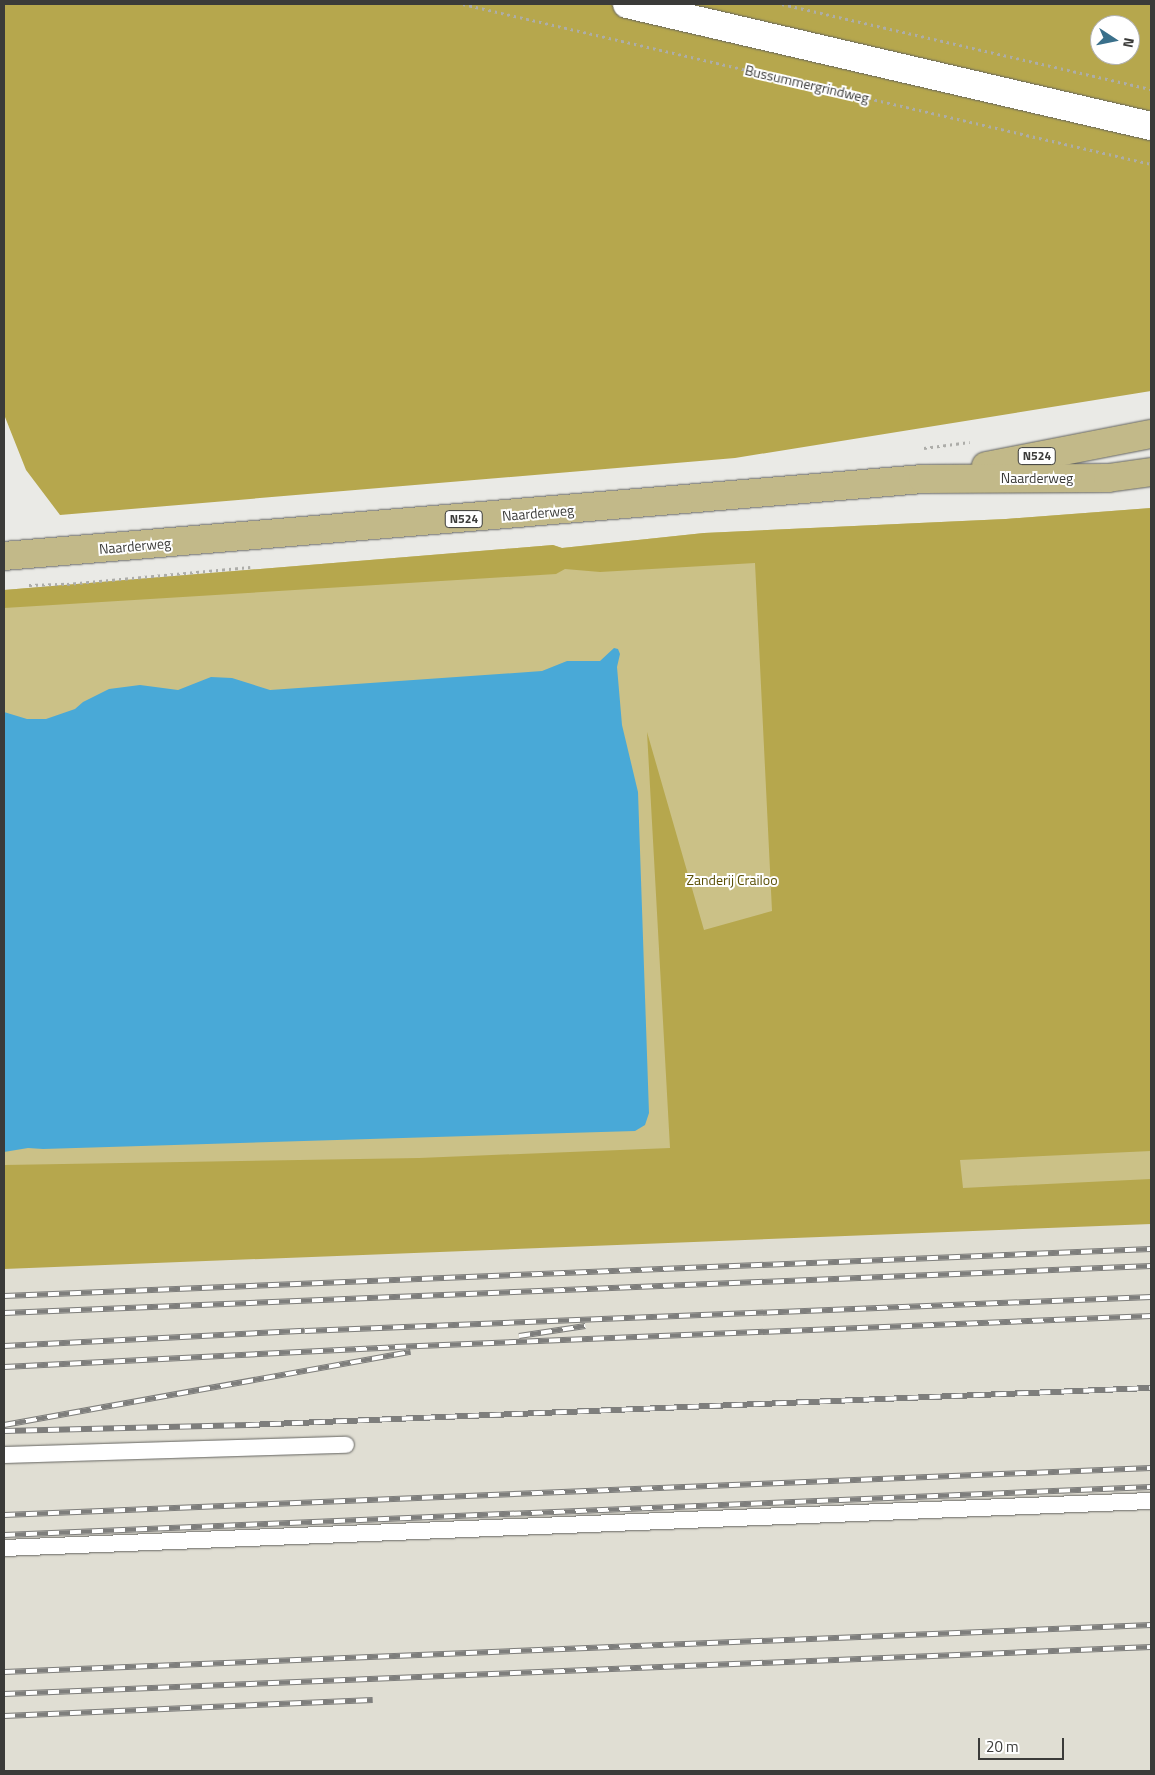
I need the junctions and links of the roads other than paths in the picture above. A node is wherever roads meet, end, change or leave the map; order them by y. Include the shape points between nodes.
1 (627, 4) edge
2 (1151, 126) edge
3 (1151, 434) edge
4 (1151, 472) edge
5 (923, 478) junction
6 (4, 556) edge
7 (346, 1445) dead end
8 (4, 1455) edge
9 (1151, 1501) edge
10 (4, 1548) edge

1 - 2 street
3 - 5 main road, Naarderweg / N524
4 - 5 main road, Naarderweg / N524 via 1108,478
5 - 6 main road, Naarderweg / N524
7 - 8 lane
9 - 10 lane

